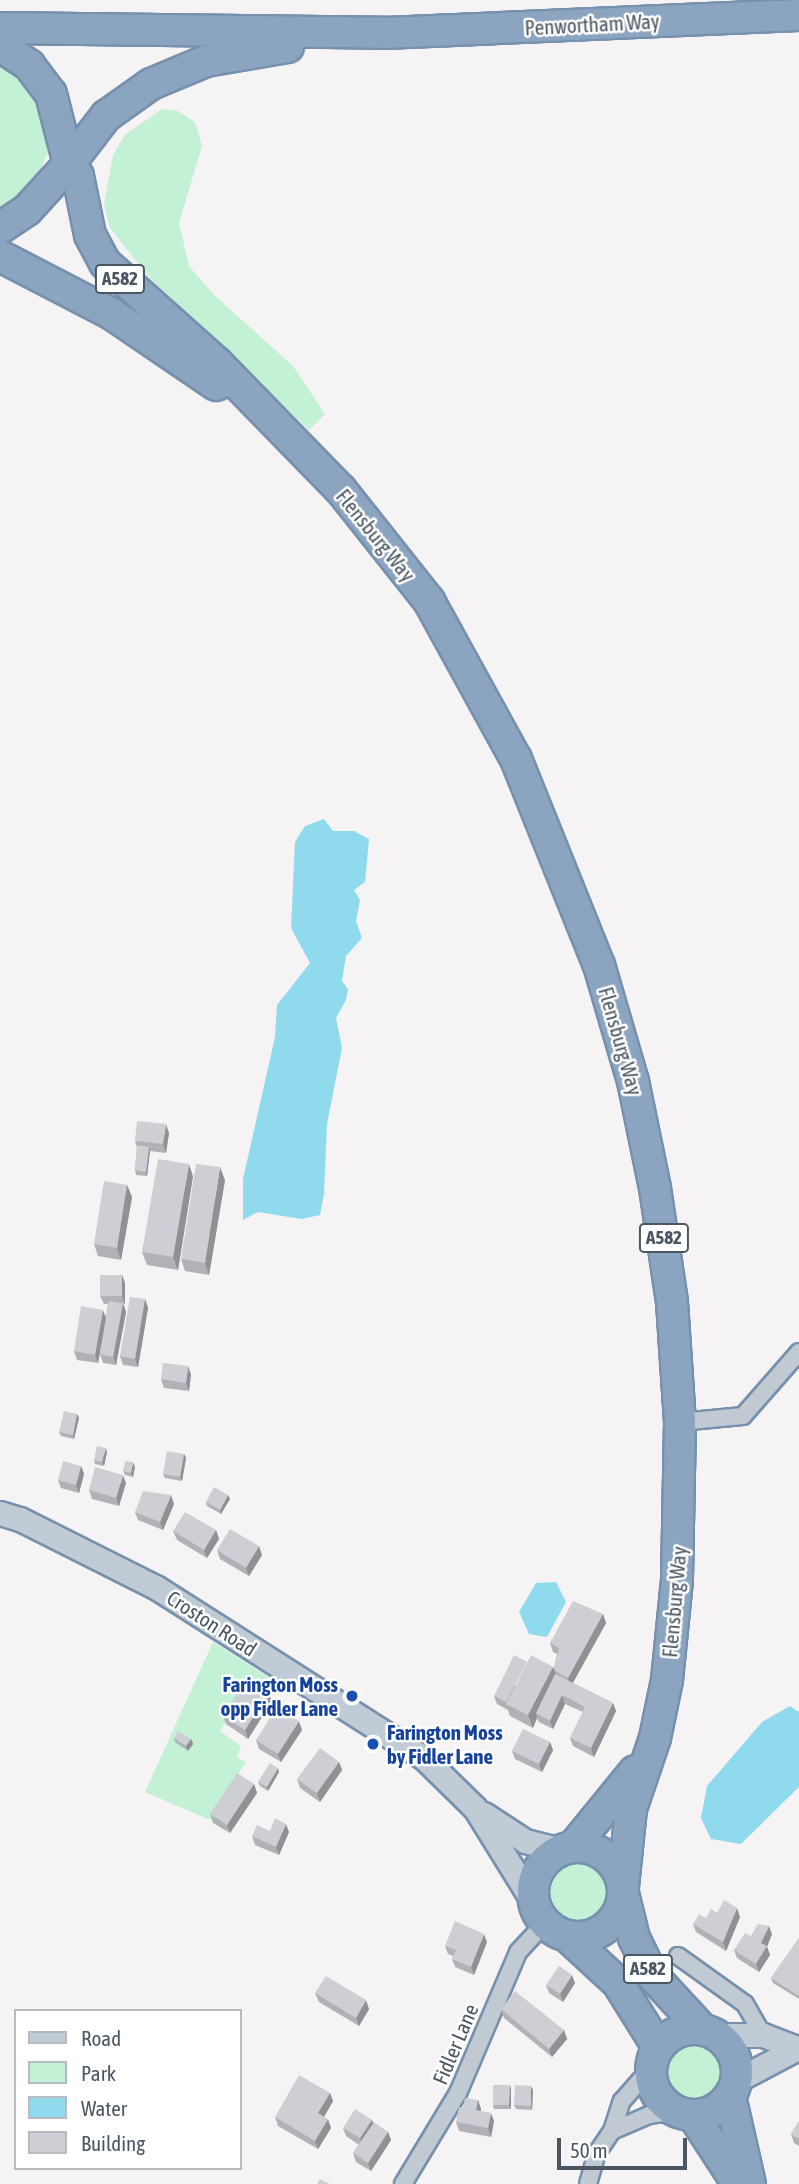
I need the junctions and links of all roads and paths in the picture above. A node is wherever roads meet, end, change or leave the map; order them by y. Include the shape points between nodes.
1 (799, 15) edge
2 (0, 28) edge
3 (385, 33) junction
4 (0, 46) edge
5 (69, 165) junction
6 (0, 228) edge
7 (0, 256) edge
8 (284, 434) junction
9 (799, 1352) edge
10 (680, 1422) junction
11 (0, 1513) edge
12 (655, 1738) junction
13 (475, 1808) junction
14 (568, 1848) junction
15 (623, 1889) junction
16 (549, 1921) junction
17 (678, 1956) dead end
18 (710, 2032) junction
19 (763, 2035) junction
20 (798, 2049) edge
21 (654, 2058) junction
22 (734, 2088) junction
23 (685, 2113) junction
24 (612, 2131) junction
25 (403, 2184) edge
26 (588, 2184) edge
27 (738, 2184) edge
28 (750, 2184) edge

1 - 3 highway, Penwortham Way
2 - 3 highway, Penwortham Way
3 - 5 highway, Penwortham Way via 243,52 187,68 116,106
4 - 5 highway, A582 via 29,65 51,93
5 - 6 highway, Penwortham Way via 27,210
5 - 8 highway, Flensburg Way / A582 via 79,176 90,235 105,263 217,363
7 - 8 highway, Flensburg Way / A582 via 112,313
8 - 10 highway, Flensburg Way / A582 via 358,509 429,601 516,759 559,857 606,986 645,1134 666,1255
9 - 10 street via 743,1416
10 - 12 highway, Flensburg Way / A582 via 677,1580 667,1680
11 - 13 street, Croston Road via 157,1588 424,1758
12 - 14 highway, Flensburg Way / A582 via 630,1780
12 - 15 highway, Flensburg Way / A582 via 631,1809
13 - 14 street, Croston Road via 525,1841
13 - 16 street, Croston Road
14 - 15 highway, A582 via 601,1853 618,1871
14 - 16 highway, A582 via 540,1868
15 - 16 highway, A582 via 616,1916 601,1931
15 - 18 highway, A582 via 634,1938 652,1975
16 - 21 highway, Croston Road / A582 via 618,1983
16 - 25 street, Fidler Lane via 518,1952 458,2093
17 - 19 street via 745,2004
18 - 19 street
18 - 21 highway via 677,2031
18 - 22 highway, A582 via 734,2055
19 - 20 street
20 - 22 street
21 - 23 highway, A582 via 657,2094
21 - 24 street via 622,2101
22 - 23 highway via 720,2107
22 - 28 highway, A582
23 - 24 street via 649,2115
23 - 27 highway, A582
24 - 26 street via 597,2153

